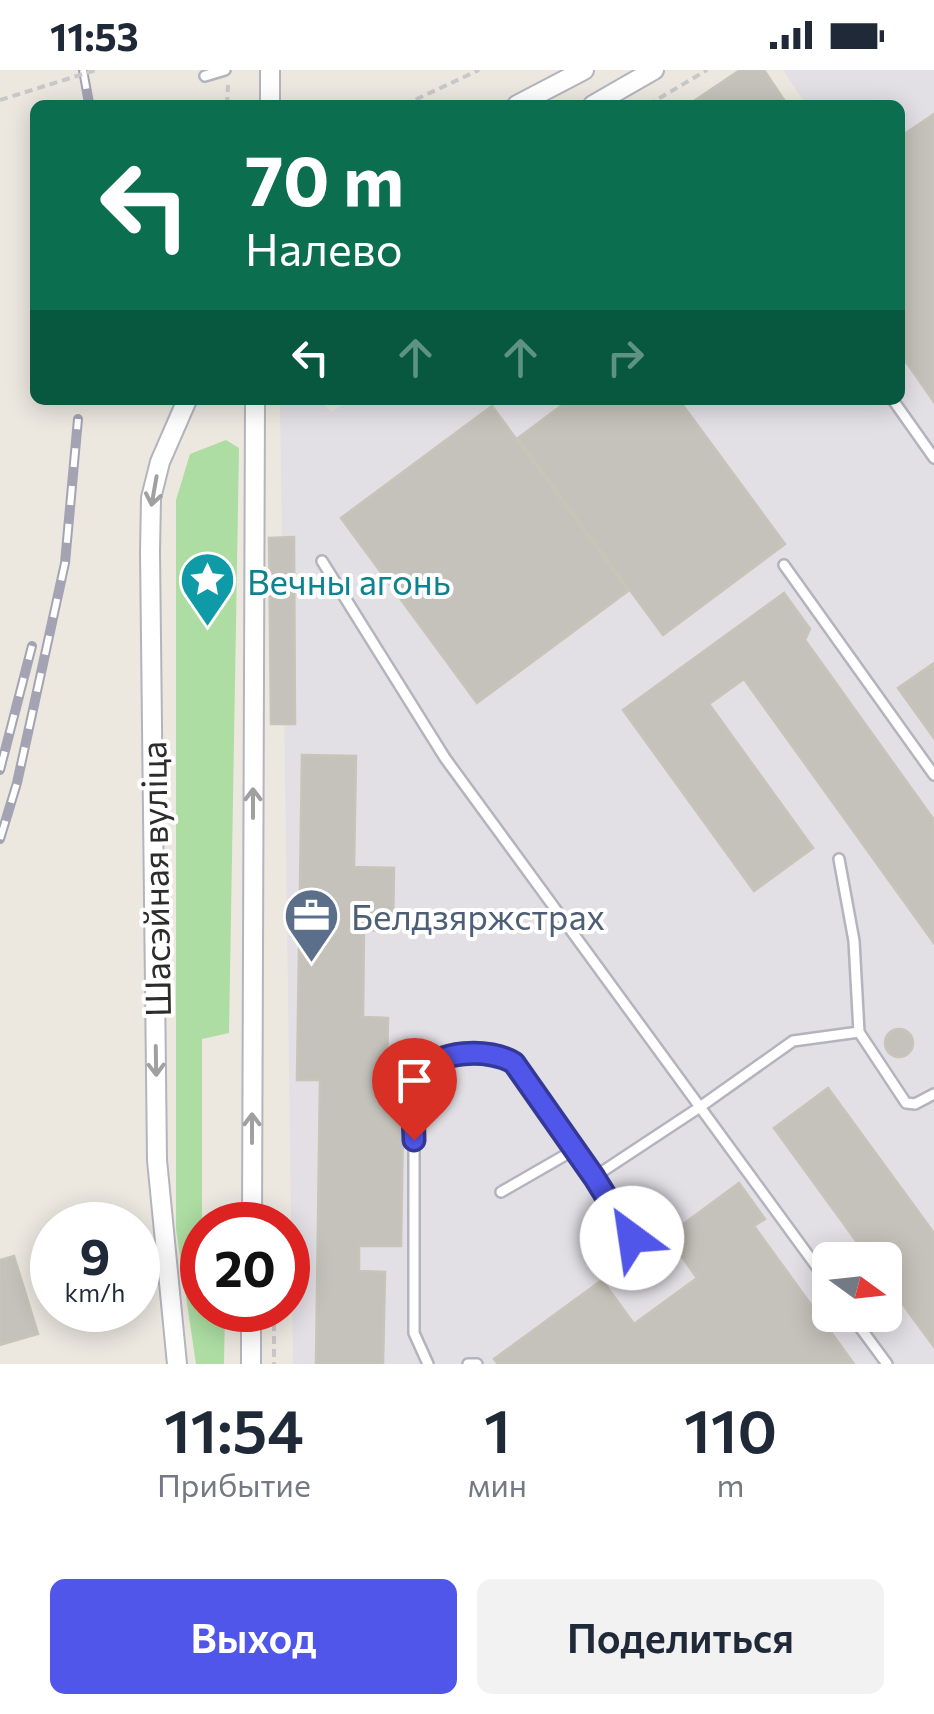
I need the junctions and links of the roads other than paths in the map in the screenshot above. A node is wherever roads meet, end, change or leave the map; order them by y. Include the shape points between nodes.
1 (226, 70) edge
2 (270, 70) edge
3 (584, 70) edge
4 (654, 70) edge
5 (205, 76) dead end
6 (270, 100) edge
7 (527, 100) edge
8 (602, 100) edge
9 (185, 405) edge
10 (255, 405) edge
11 (897, 405) edge
12 (934, 458) edge
13 (322, 561) dead end
14 (784, 565) dead end
15 (934, 775) edge
16 (839, 860) dead end
17 (859, 1032) junction
18 (934, 1094) edge
19 (700, 1107) junction
20 (574, 1150) junction
21 (594, 1177) junction
22 (501, 1192) dead end
23 (252, 1202) edge
24 (812, 1261) edge
25 (650, 1268) dead end
26 (251, 1332) edge
27 (864, 1332) edge
28 (177, 1364) edge
29 (250, 1364) edge
30 (428, 1364) edge
31 (468, 1364) edge
32 (477, 1364) edge
33 (887, 1364) edge

1 - 5 lane
2 - 6 street
3 - 7 street
4 - 8 street
9 -> 28 street, Шасэйная вуліца via 151,498 150,552 157,1160
23 -> 10 street
11 - 12 lane
13 - 19 lane via 445,758
14 - 15 lane
16 - 17 lane via 854,941
17 - 18 lane via 906,1103
17 - 19 lane via 792,1041
19 - 21 lane
19 - 24 lane
20 - 21 lane
20 - 22 lane
20 - 30 lane via 502,1055 444,1058 417,1078 414,1333
21 - 25 lane
26 - 29 street
27 - 33 lane
31 - 32 lane

